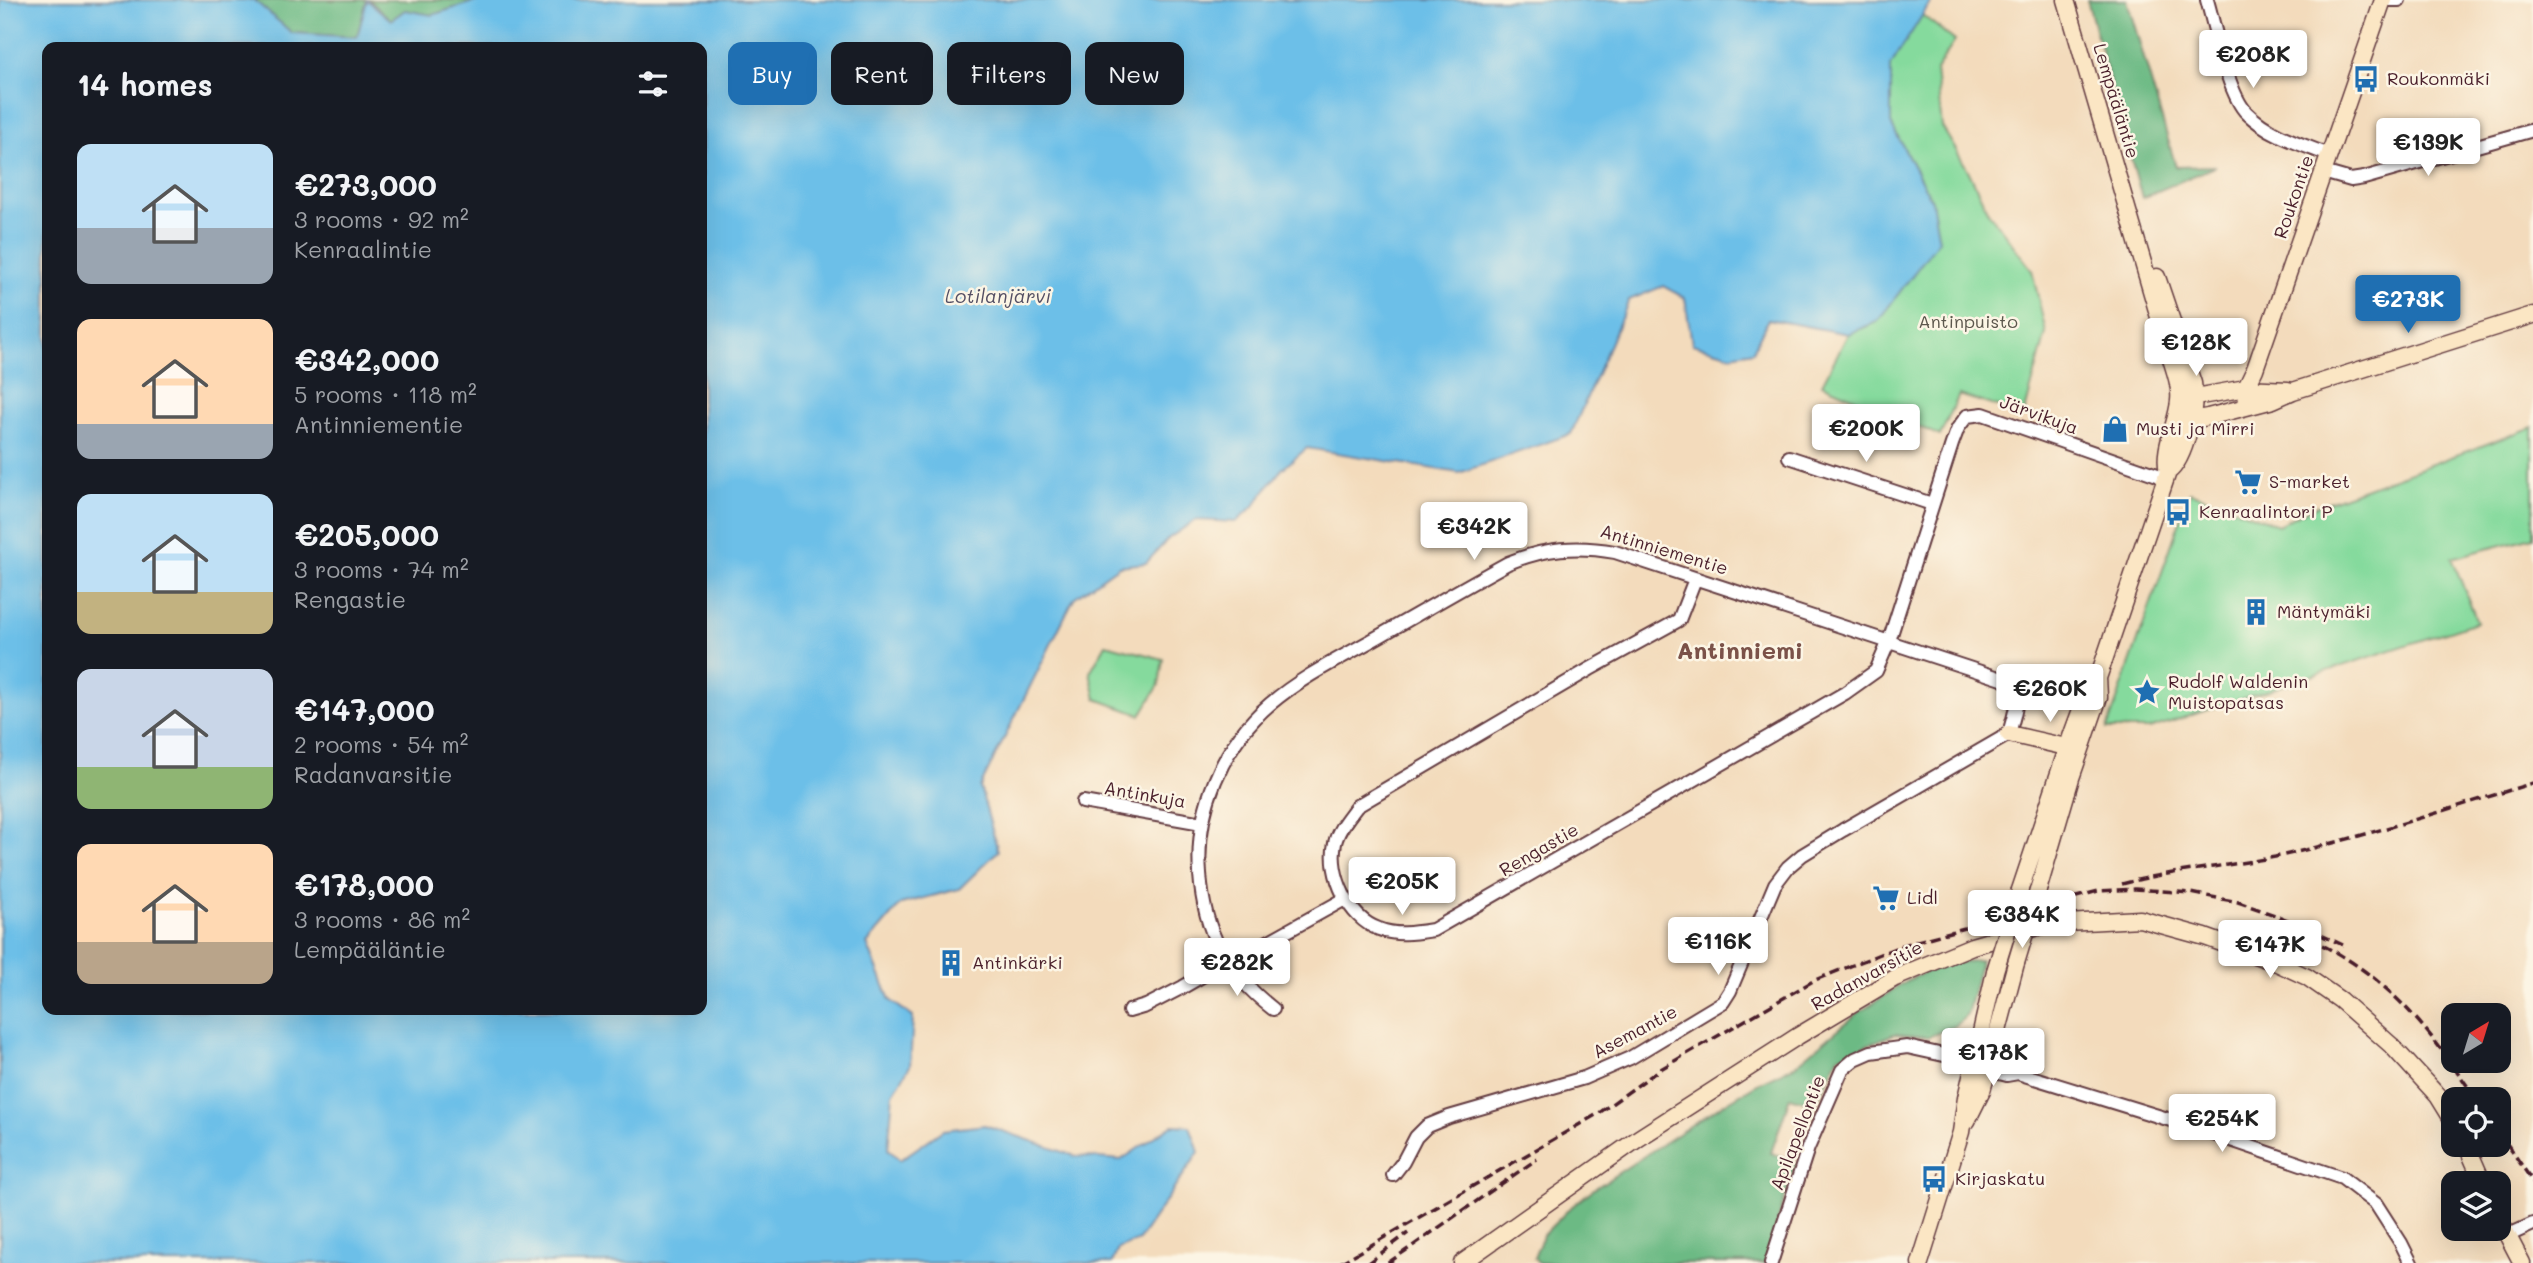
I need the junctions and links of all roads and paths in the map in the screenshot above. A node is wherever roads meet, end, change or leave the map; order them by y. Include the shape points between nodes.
1 (2066, 0) edge
2 (2207, 0) edge
3 (2385, 0) edge
4 (2399, 0) edge
5 (2533, 130) edge
6 (2329, 155) junction
7 (2323, 172) junction
8 (2129, 212) junction
9 (2533, 315) edge
10 (2246, 388) junction
11 (2293, 391) junction
12 (2195, 397) junction
13 (2247, 406) junction
14 (2184, 418) junction
15 (1789, 457) dead end
16 (2167, 475) junction
17 (1932, 504) junction
18 (1695, 579) junction
19 (1889, 641) junction
20 (2009, 734) junction
21 (2071, 752) junction
22 (1083, 802) dead end
23 (1202, 823) junction
24 (1345, 899) junction
25 (1228, 961) junction
26 (1273, 1009) dead end
27 (1129, 1011) dead end
28 (1984, 1065) junction
29 (2441, 1102) edge
30 (1393, 1175) dead end
31 (2533, 1224) edge
32 (2511, 1234) edge
33 (2510, 1241) edge
34 (1462, 1263) edge
35 (1771, 1263) edge
36 (1920, 1263) edge
37 (2411, 1263) edge
38 (2522, 1263) edge

1 - 8 street, Lempääläntie
2 - 6 street via 2230,81 2245,111 2271,131
3 - 4 street
3 - 6 street, Roukontie
5 - 7 street via 2364,178 2351,180
6 - 7 street, Roukontie
7 - 10 street, Roukontie
8 - 12 street, Lempääläntie via 2147,251
8 - 14 street, Lempääläntie
9 - 11 street
10 - 11 street
10 - 12 street
10 - 13 street, Roukontie
11 - 13 street
12 - 14 street via 2185,402
13 - 14 street
14 - 16 street, Lempääläntie via 2177,464
15 - 17 street
16 - 17 street, Järvikuja via 1975,414 1958,428
16 - 21 street, Lempääläntie via 2098,678 2099,697
17 - 19 street, Järvikuja
18 - 19 street, Antinniementie
18 - 23 street, Antinniementie via 1615,552 1585,547 1532,553 1508,563 1302,680 1270,704 1221,768
18 - 24 street, Rengastie via 1679,620 1357,806 1335,844 1335,867
19 - 20 street, Antinniementie via 2010,683 2017,697
19 - 24 street, Rengastie via 1876,671 1845,693 1433,930 1404,934 1378,929
20 - 21 street
20 - 30 street, Asemantie via 1788,867 1774,884 1723,1002 1630,1058 1584,1078 1427,1126
21 - 28 street, Lempääläntie, bridge via 2039,887
21 - 28 street, Lempääläntie, bridge via 1995,971
22 - 23 street, Antinkuja
23 - 25 street, Antinniementie via 1198,855 1201,900 1209,931
24 - 25 street
25 - 26 street, Antinniementie
25 - 27 street
28 - 35 street, Apilapellontie via 1907,1047 1855,1059 1842,1070 1808,1148
28 - 36 street, Lempääläntie via 1966,1098 1961,1132
28 - 37 street via 2187,1125 2342,1178 2376,1205
29 - 34 street, Radanvarsitie via 2392,1046 2340,1000 2277,963 2140,919 2048,924 1972,946 1895,978 1639,1138
31 - 32 street
33 - 38 street

